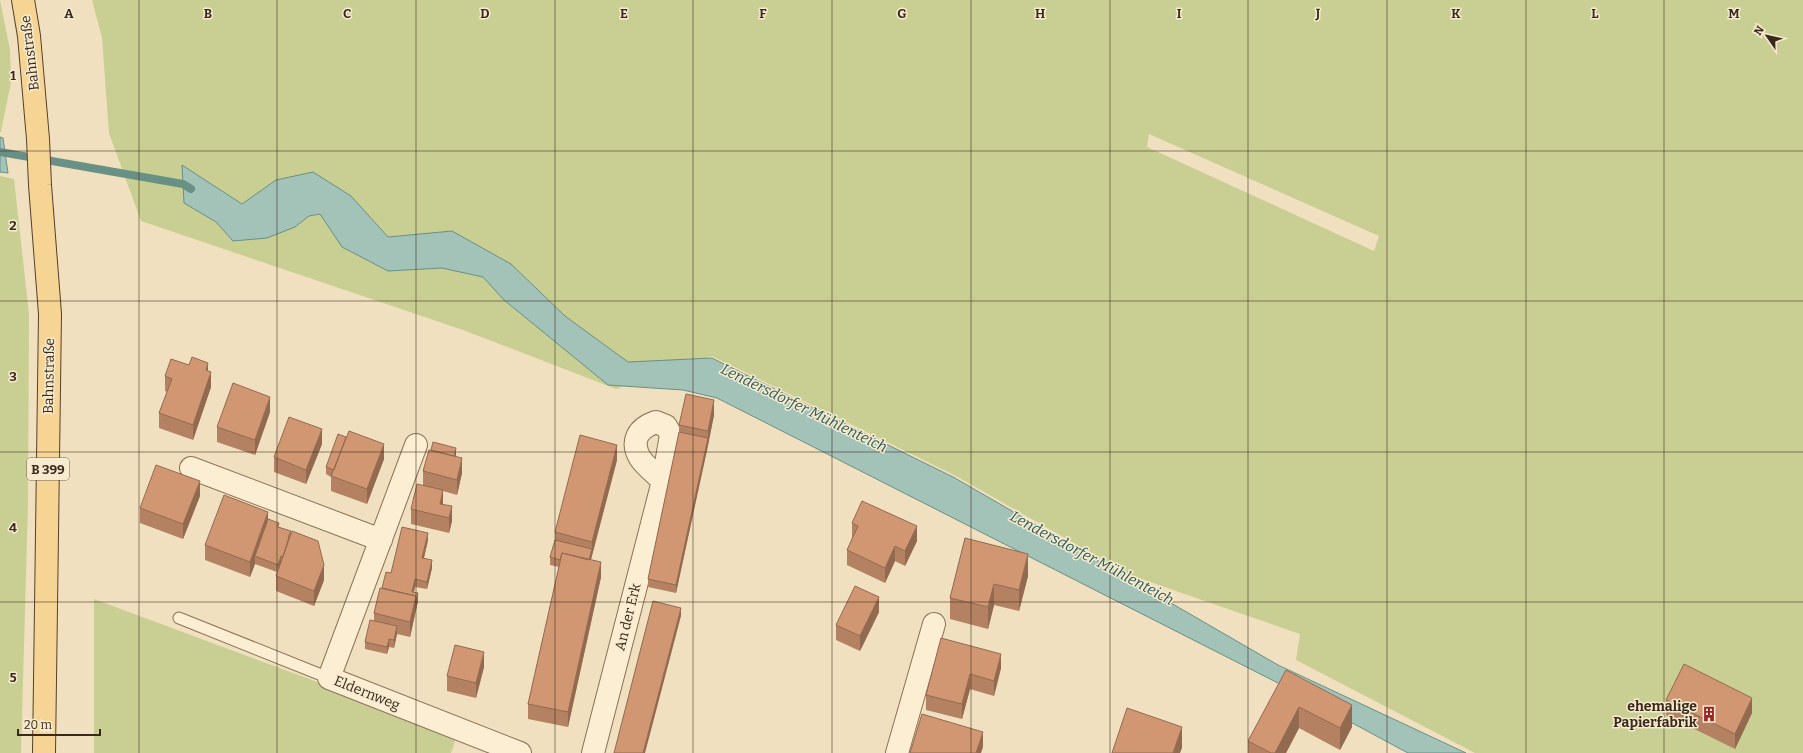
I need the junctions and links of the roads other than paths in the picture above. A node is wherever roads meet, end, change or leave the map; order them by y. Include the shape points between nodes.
1 (23, 0) edge
2 (416, 445) dead end
3 (191, 468) dead end
4 (663, 481) dead end
5 (381, 540) junction
6 (179, 618) dead end
7 (934, 624) dead end
8 (329, 678) junction
9 (44, 753) edge
10 (520, 753) edge
11 (593, 753) edge
12 (897, 753) edge

1 - 9 main road, Bahnstraße / B 399 via 29,36 38,139 50,314
2 - 5 street, Eldernweg
3 - 5 street
4 - 11 street, An der Erk
5 - 8 street, Eldernweg
6 - 8 lane
7 - 12 street
8 - 10 street, Eldernweg

